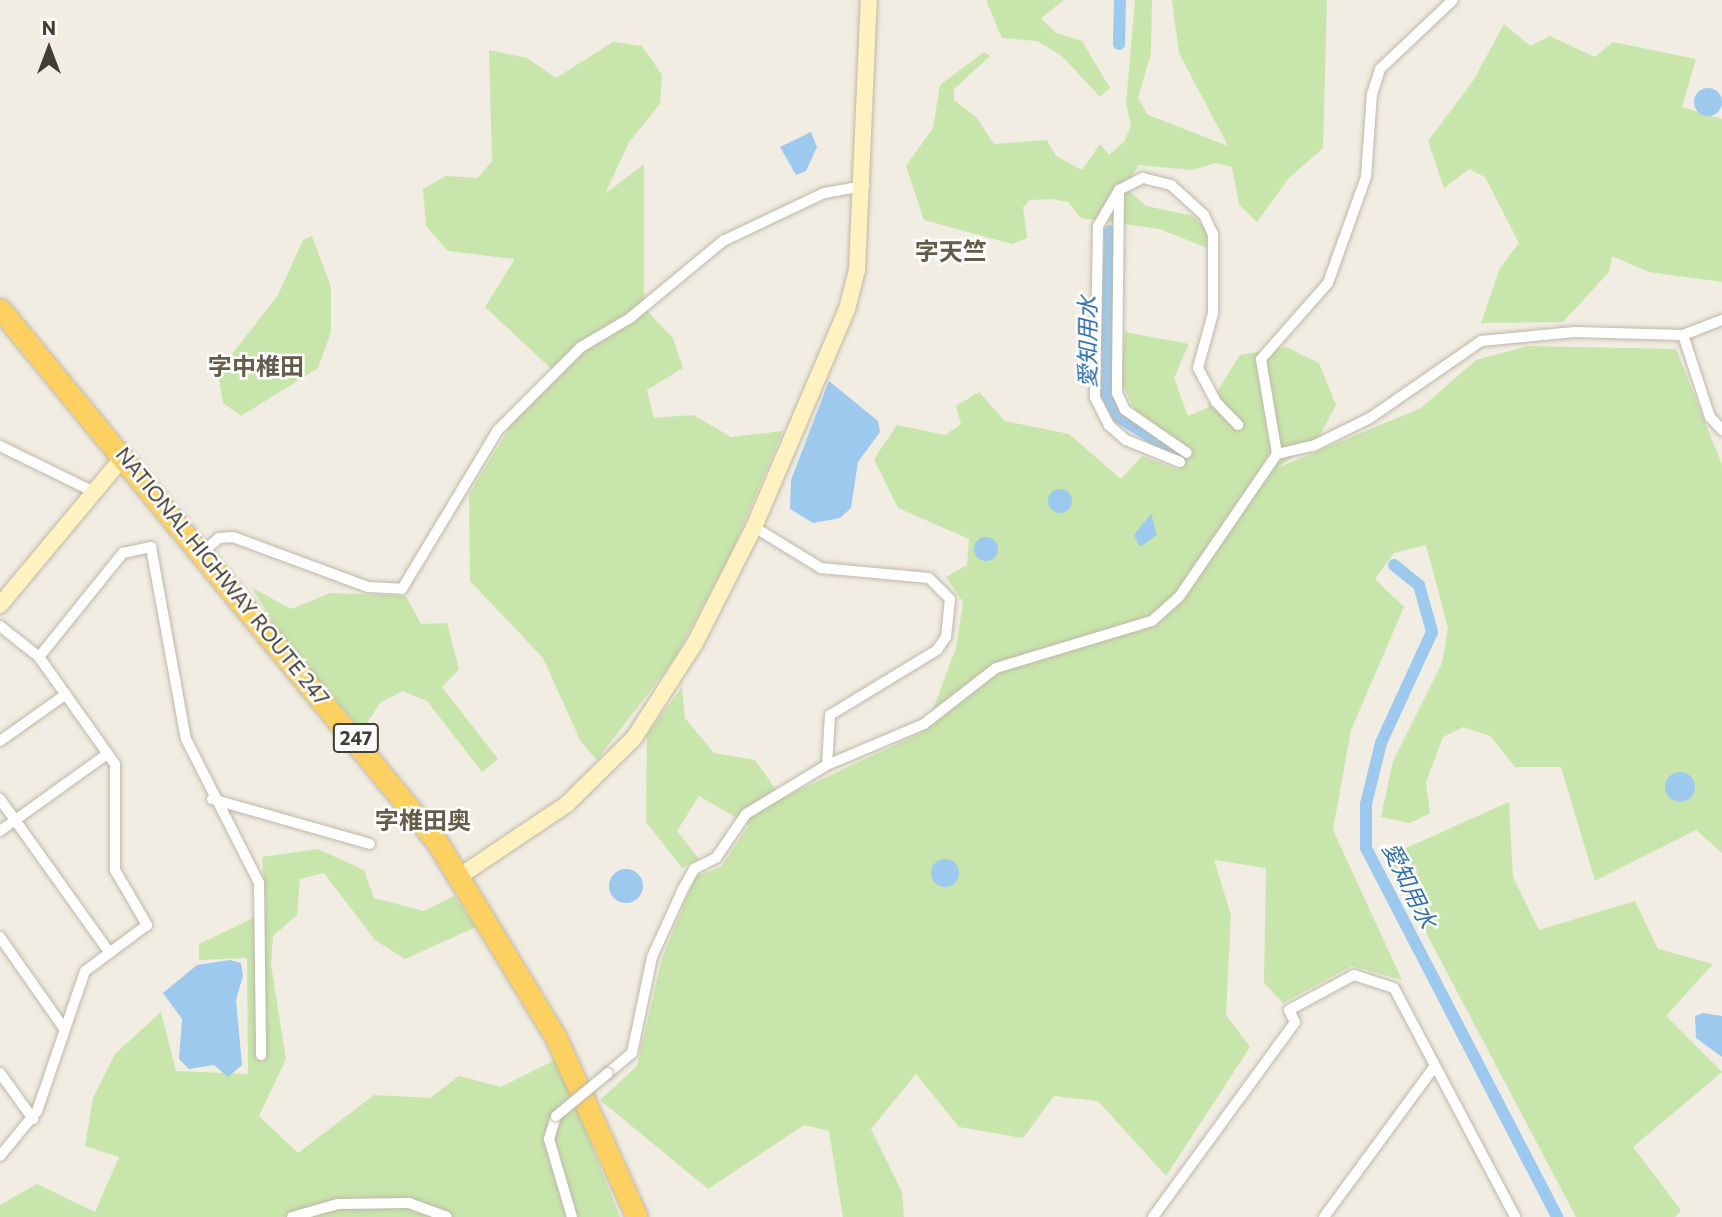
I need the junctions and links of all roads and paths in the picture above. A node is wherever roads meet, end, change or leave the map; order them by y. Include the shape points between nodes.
1 (870, 0) edge
2 (1453, 0) edge
3 (864, 186) junction
4 (1119, 190) junction
5 (0, 309) edge
6 (1722, 320) edge
7 (1683, 335) junction
8 (1238, 425) dead end
9 (1722, 430) edge
10 (0, 446) edge
11 (1277, 454) junction
12 (124, 456) junction
13 (92, 491) junction
14 (754, 527) junction
15 (204, 551) junction
16 (0, 605) edge
17 (0, 626) edge
18 (39, 657) junction
19 (65, 695) junction
20 (0, 741) edge
21 (107, 754) junction
22 (827, 765) junction
23 (0, 799) edge
24 (212, 799) junction
25 (15, 820) junction
26 (0, 831) edge
27 (370, 844) dead end
28 (460, 876) junction
29 (0, 937) edge
30 (108, 952) junction
31 (65, 1030) junction
32 (261, 1055) dead end
33 (1435, 1066) junction
34 (0, 1073) edge
35 (33, 1119) junction
36 (0, 1156) edge
37 (292, 1217) edge
38 (447, 1217) edge
39 (572, 1217) edge
40 (637, 1217) edge
41 (1153, 1217) edge
42 (1324, 1217) edge
43 (1515, 1217) edge

1 - 3 street
2 - 11 street via 1380,69 1372,94 1366,177 1328,283 1261,359
3 - 14 street via 847,309
3 - 15 street via 824,193 723,241 630,318 582,347 498,430 402,589 368,587 233,537 219,538
4 - 4 street via 1117,393 1125,410 1184,458 1126,440 1109,425 1095,398 1098,226
4 - 8 street via 1143,177 1171,185 1204,215 1213,234 1214,286 1198,368 1216,402
5 - 12 highway, NATIONAL HIGHWAY ROUTE 247 / 247
6 - 7 street
7 - 9 street via 1710,417
7 - 11 street via 1575,332 1481,341 1370,418 1313,446
10 - 13 street
11 - 22 street via 1179,597 1152,621 996,668 924,724
12 - 13 street
12 - 15 highway, NATIONAL HIGHWAY ROUTE 247 / 247
13 - 16 street
14 - 22 street via 821,568 929,578 950,599 946,637 937,650 830,715
14 - 28 street via 689,654 634,738 567,804
15 - 28 highway, NATIONAL HIGHWAY ROUTE 247 / 247 via 408,802
17 - 18 street
18 - 19 street
18 - 24 street via 123,553 151,547 183,726
19 - 20 street
19 - 21 street
21 - 25 street
21 - 30 street via 115,764 115,870 147,925
22 - 39 street, bridge via 747,814 716,858 695,869 652,957 632,1053 556,1116 549,1139
23 - 25 street
24 - 27 street
24 - 32 street via 247,852 259,883
25 - 26 street
25 - 30 street
28 - 40 highway, NATIONAL HIGHWAY ROUTE 247 / 247 via 587,1099
29 - 31 street
30 - 31 street via 85,971
31 - 35 street
33 - 41 street via 1394,988 1354,975 1289,1010 1295,1022
33 - 42 street
33 - 43 street
34 - 35 street
35 - 36 street
37 - 38 street via 338,1204 400,1203 420,1203

